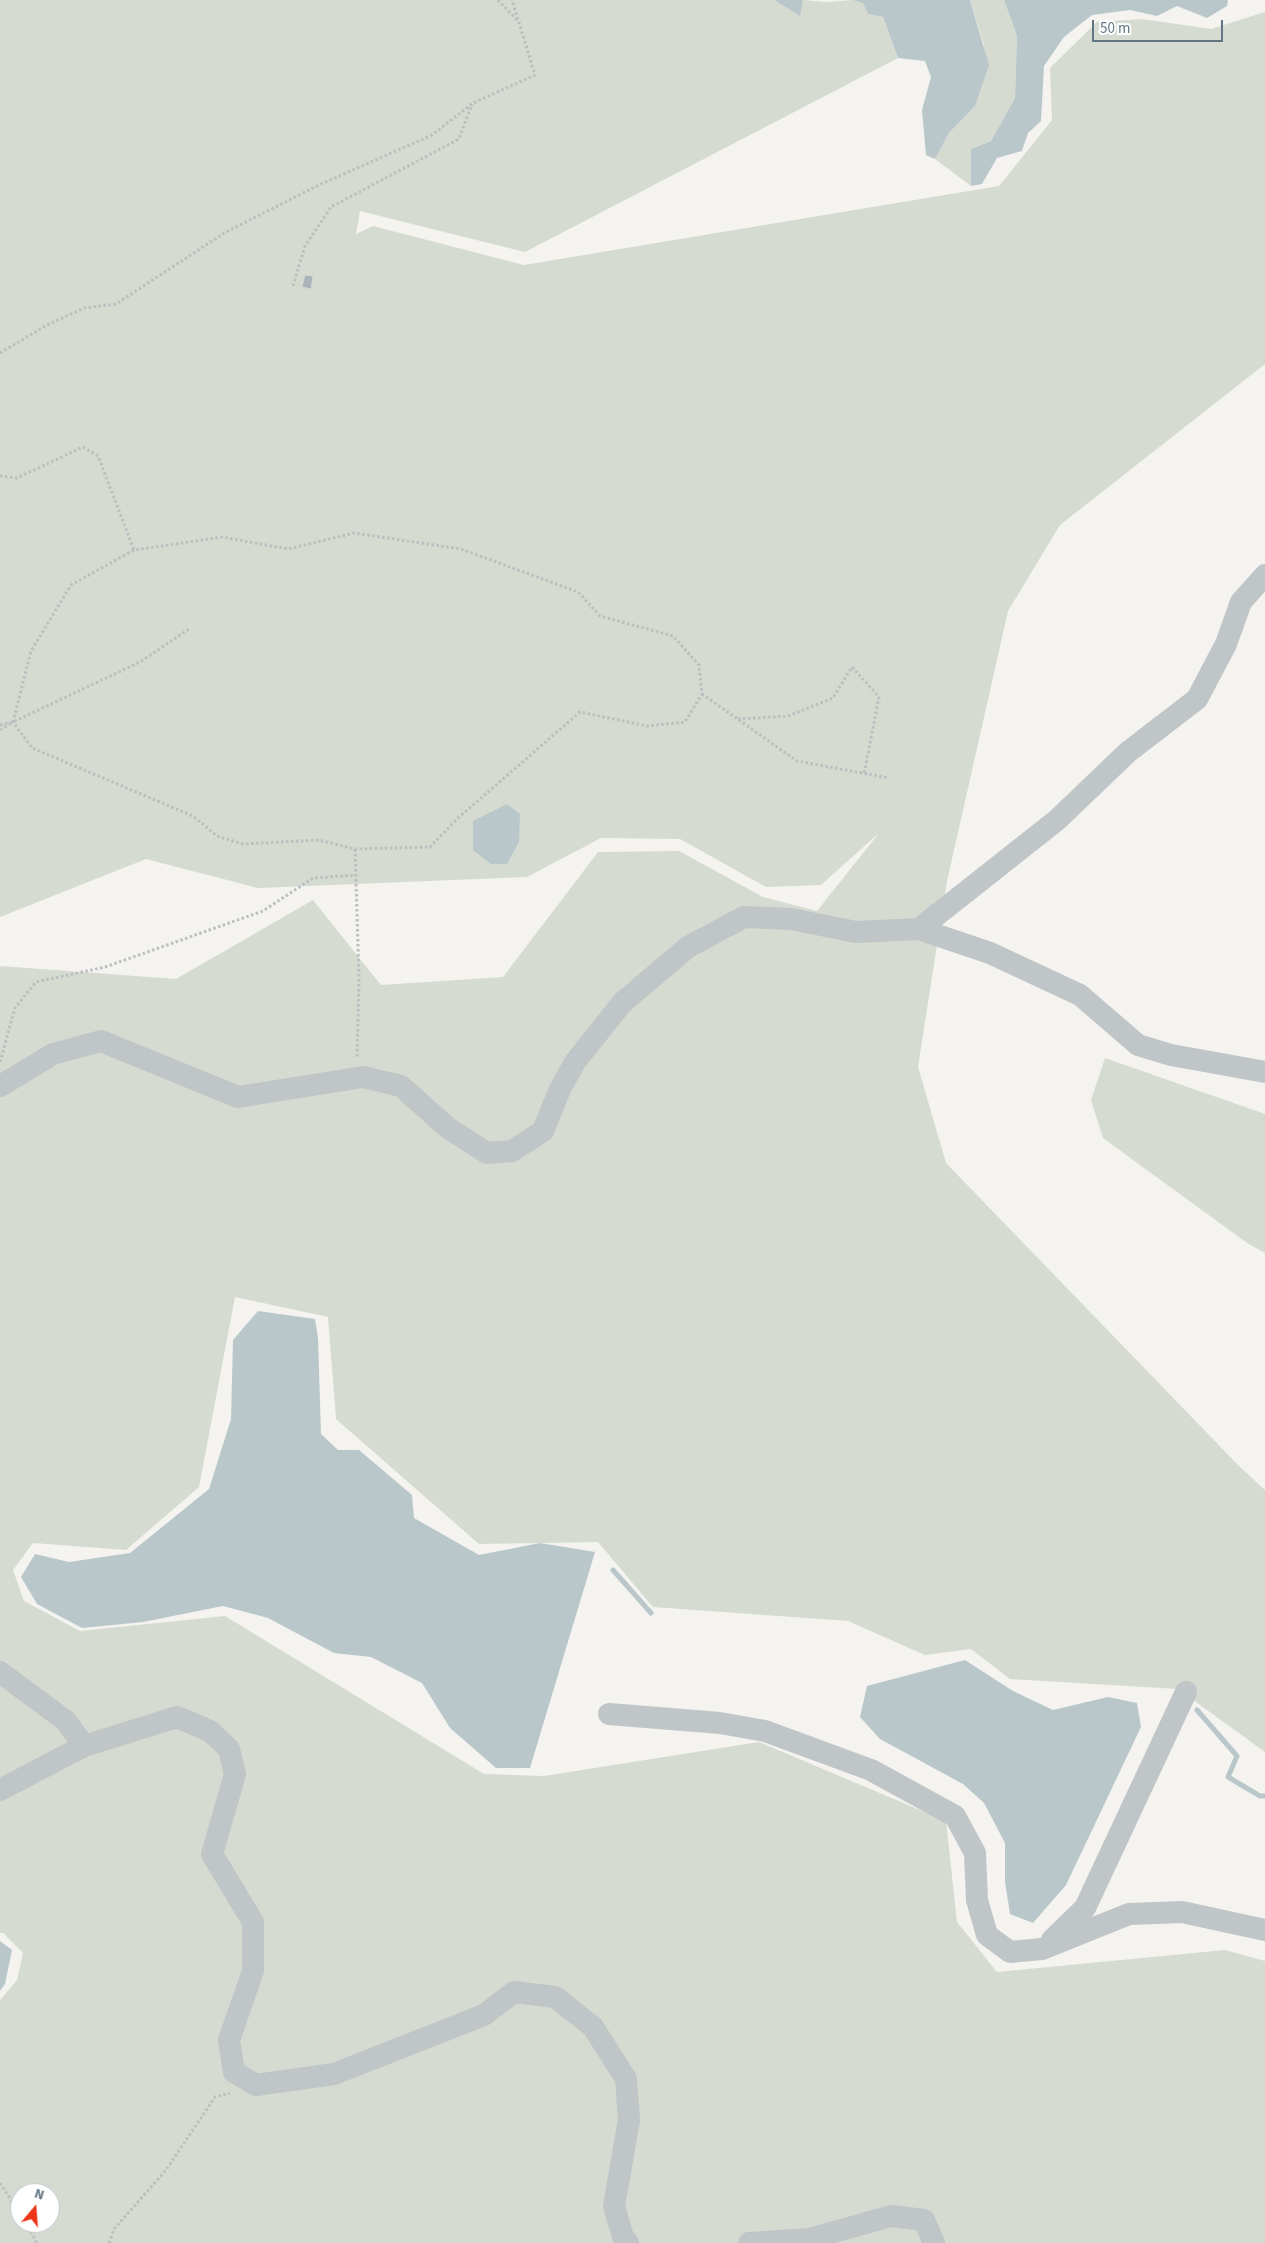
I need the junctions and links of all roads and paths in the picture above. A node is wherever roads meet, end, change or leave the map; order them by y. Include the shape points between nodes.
1 (498, 0) edge
2 (512, 0) edge
3 (519, 22) junction
4 (473, 103) junction
5 (294, 286) dead end
6 (0, 353) edge
7 (0, 476) edge
8 (134, 550) junction
9 (1265, 575) edge
10 (188, 629) dead end
11 (702, 694) junction
12 (738, 719) junction
13 (13, 722) junction
14 (0, 725) edge
15 (0, 730) edge
16 (864, 774) junction
17 (889, 778) dead end
18 (355, 849) junction
19 (356, 875) junction
20 (919, 929) junction
21 (0, 1062) edge
22 (1265, 1072) edge
23 (363, 1077) junction
24 (0, 1086) edge
25 (0, 1672) edge
26 (1186, 1692) dead end
27 (609, 1714) dead end
28 (84, 1746) junction
29 (0, 1790) edge
30 (1265, 1930) edge
31 (1042, 1949) junction
32 (256, 2085) junction
33 (0, 2183) edge
34 (10, 2198) edge
35 (109, 2243) edge
36 (628, 2243) edge
37 (748, 2243) edge
38 (934, 2243) edge

1 - 3 path
2 - 3 path
3 - 4 path via 535,74
4 - 5 path via 459,139 331,208 305,246
4 - 6 path via 432,135 226,232 116,304 84,308
7 - 8 path via 17,478 83,448 98,456
8 - 11 path via 222,536 288,549 354,533 461,549 578,592 600,616 673,636 699,665
8 - 13 path via 71,585 31,651
9 - 20 street via 1241,602 1226,644 1197,699 1128,752 1058,820
10 - 13 path via 140,662
11 - 12 path
11 - 18 path via 685,722 646,726 580,712 458,818 430,847
12 - 16 path via 797,761
12 - 16 path via 788,716 833,698 852,667 879,697
13 - 14 path
13 - 15 path
13 - 18 path via 32,748 193,816 217,836 243,844 319,840
16 - 17 path
18 - 19 path
19 - 21 path via 312,878 263,911 105,967 36,982 15,1008
19 - 23 path via 357,1062
20 - 22 street via 990,953 1080,995 1138,1045 1171,1055
20 - 23 street via 856,932 791,919 744,917 688,947 622,1004 575,1062 560,1088 543,1131 512,1151 487,1153 448,1128 401,1086
23 - 24 street via 238,1097 101,1041 53,1054
25 - 28 street via 66,1721
26 - 31 street via 1085,1908
27 - 31 street via 720,1723 765,1731 871,1770 955,1816 975,1853 977,1900 987,1935 1010,1952
28 - 29 street
28 - 32 street via 177,1717 210,1731 230,1749 235,1774 212,1854 253,1922 253,1971 229,2040 234,2072
30 - 31 street via 1182,1912 1129,1914
32 - 35 path via 215,2097 166,2170 114,2229
32 - 36 street via 334,2074 484,2015 514,1992 555,1997 593,2027 626,2079 629,2120 614,2206 622,2237
33 - 34 path
37 - 38 street via 809,2239 891,2216 924,2220

